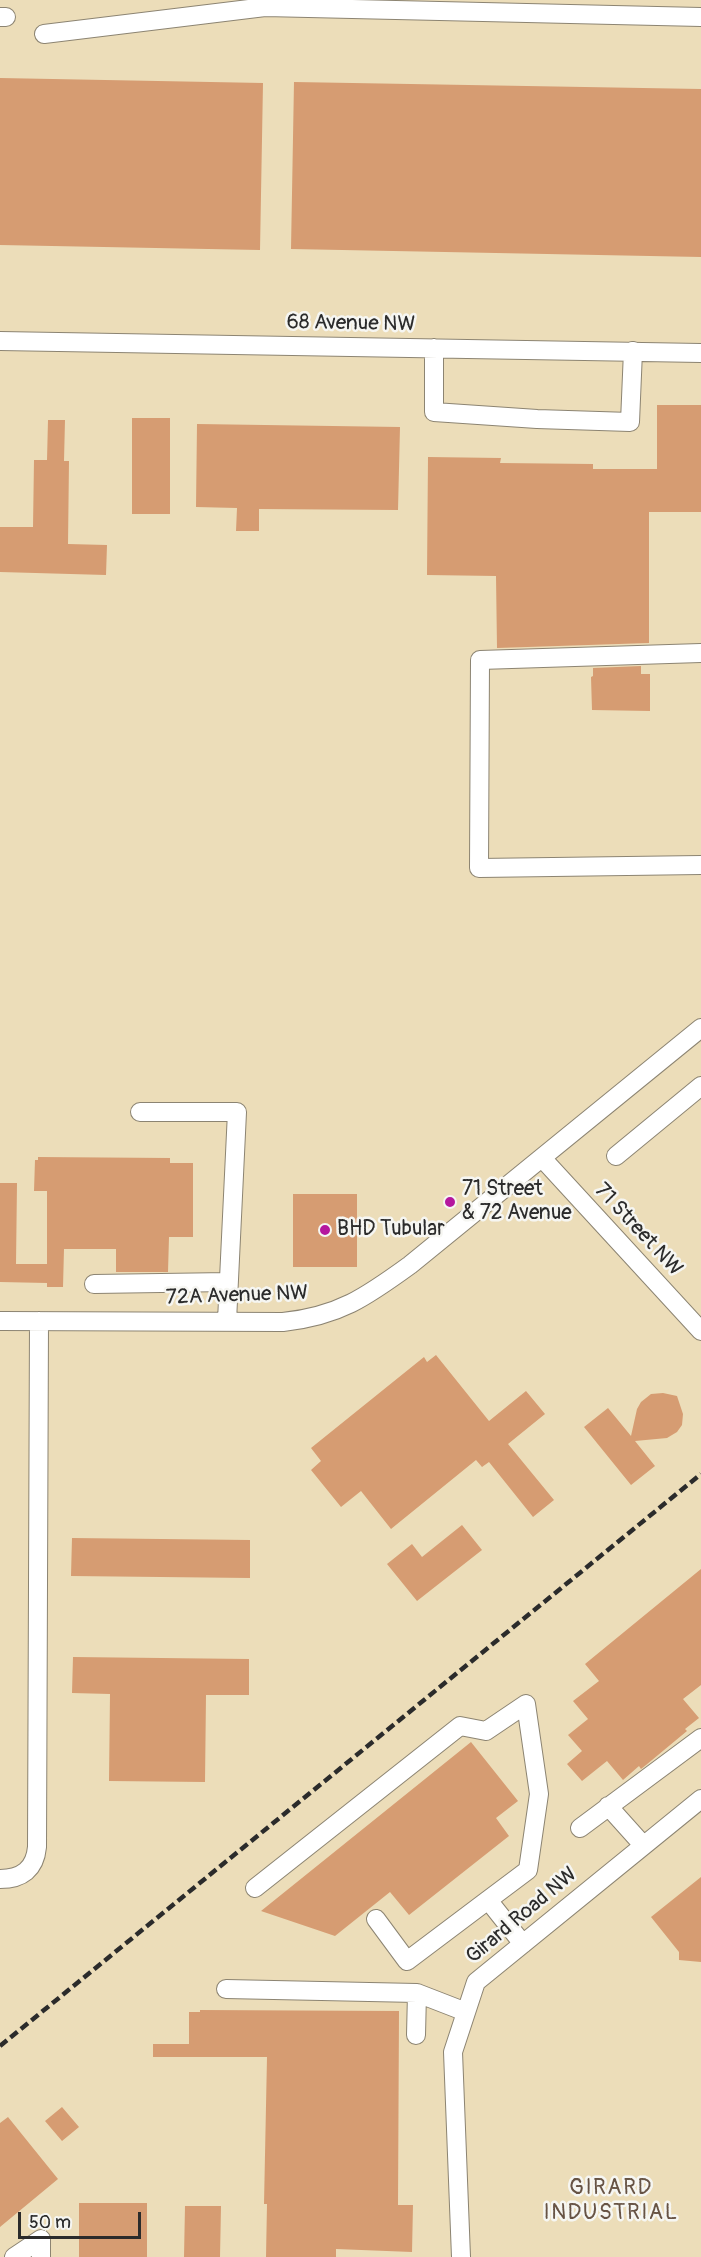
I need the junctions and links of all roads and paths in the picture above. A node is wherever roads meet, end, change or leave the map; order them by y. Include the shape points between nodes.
1 (701, 17) edge
2 (44, 34) dead end
3 (0, 341) edge
4 (434, 348) junction
5 (633, 351) junction
6 (701, 353) edge
7 (701, 653) edge
8 (701, 865) edge
9 (701, 1028) edge
10 (701, 1086) edge
11 (140, 1112) dead end
12 (616, 1156) dead end
13 (542, 1158) junction
14 (228, 1282) junction
15 (94, 1284) dead end
16 (0, 1321) edge
17 (39, 1321) junction
18 (227, 1321) junction
19 (701, 1331) edge
20 (701, 1738) edge
21 (701, 1798) edge
22 (608, 1806) junction
23 (580, 1828) dead end
24 (643, 1845) junction
25 (0, 1879) edge
26 (255, 1887) dead end
27 (488, 1900) junction
28 (376, 1919) dead end
29 (523, 1944) junction
30 (226, 1989) dead end
31 (417, 1993) junction
32 (466, 2012) junction
33 (416, 2035) dead end
34 (14, 2257) edge
35 (41, 2257) edge
36 (461, 2257) edge

1 - 2 street via 265,7
3 - 4 street, 68 Avenue NW
4 - 5 street, 68 Avenue NW
4 - 5 street via 434,412 630,422
5 - 6 street, 68 Avenue NW
7 - 8 street via 480,660 479,868
9 - 13 street, 72A Avenue NW
10 - 12 street
11 - 14 street via 237,1112
13 - 18 street, 72A Avenue NW via 410,1264 352,1304 302,1320
13 - 19 street, 71 Street NW
14 - 15 street
14 - 18 street
16 - 17 street, 72A Avenue NW
17 - 18 street, 72A Avenue NW
17 - 25 street via 37,1847 29,1869 16,1878
20 - 22 street
21 - 24 street, Girard Road NW
22 - 23 street
22 - 24 street
24 - 29 street, Girard Road NW
26 - 27 street via 460,1725 486,1731 526,1704 539,1794 528,1870
27 - 28 street via 407,1961
27 - 29 street
29 - 32 street, Girard Road NW via 476,1982
30 - 31 street
31 - 32 street
31 - 33 street
32 - 36 street, Girard Road NW via 453,2052
34 - 35 street via 41,2239

